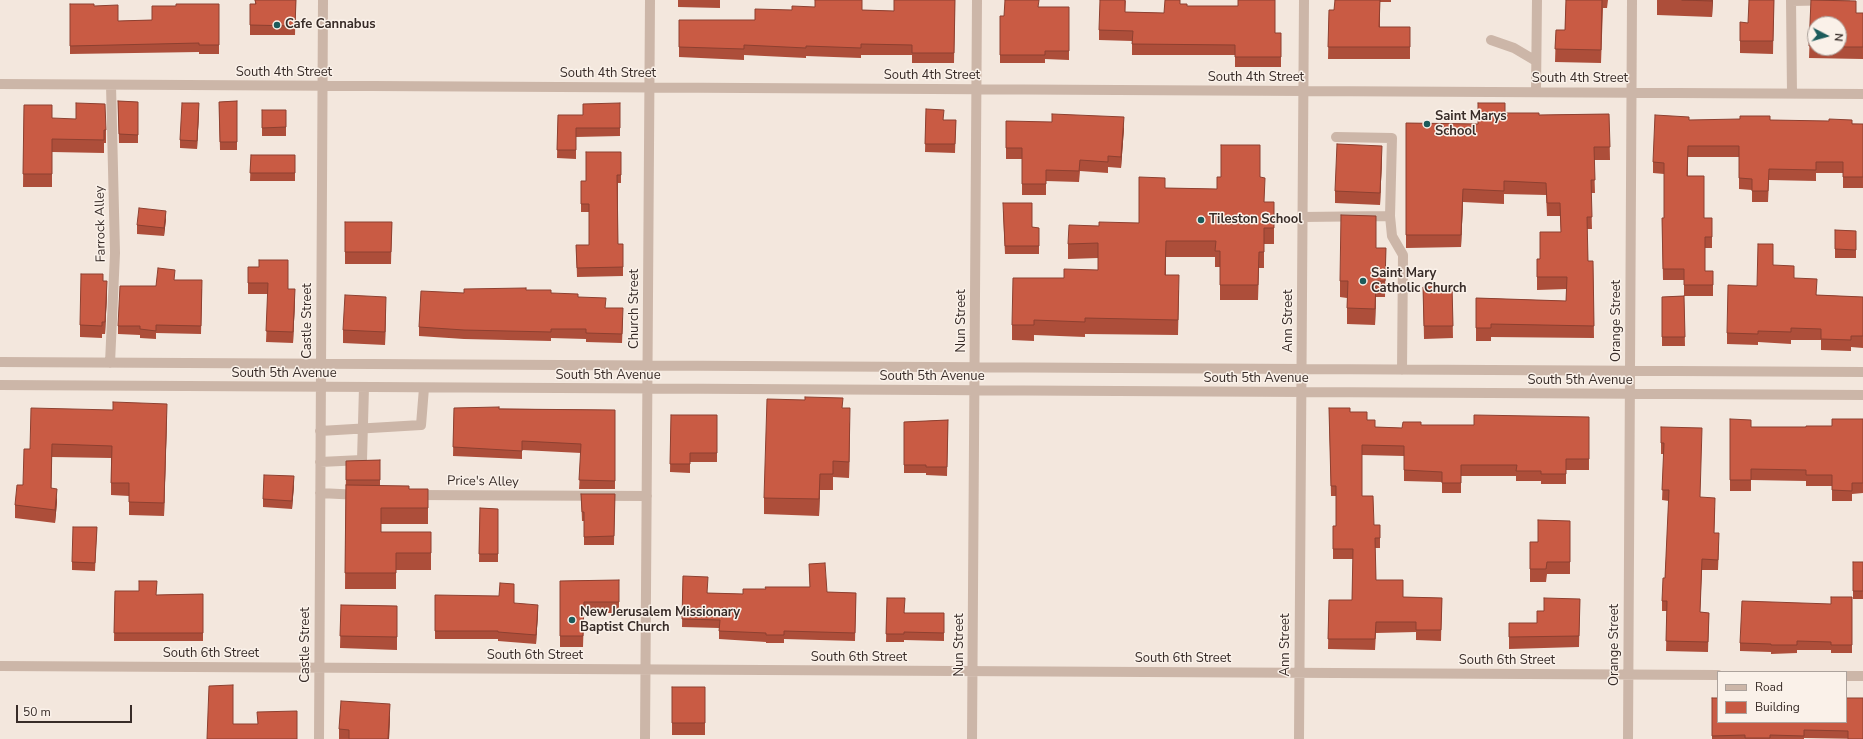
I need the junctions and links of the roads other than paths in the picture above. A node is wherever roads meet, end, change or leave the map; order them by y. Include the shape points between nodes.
1 (323, 0) edge
2 (650, 0) edge
3 (977, 0) edge
4 (1304, 0) edge
5 (1537, 0) edge
6 (1632, 0) edge
7 (1845, 0) edge
8 (1791, 1) edge
9 (1491, 40) dead end
10 (1536, 61) junction
11 (0, 84) edge
12 (111, 85) junction
13 (322, 86) junction
14 (649, 87) junction
15 (976, 89) junction
16 (1303, 91) junction
17 (1536, 92) junction
18 (1632, 93) junction
19 (1792, 93) junction
20 (1863, 94) edge
21 (1336, 137) dead end
22 (1390, 216) junction
23 (1302, 217) junction
24 (0, 362) edge
25 (110, 363) junction
26 (321, 364) junction
27 (647, 366) junction
28 (974, 367) junction
29 (1301, 369) junction
30 (1402, 370) junction
31 (1630, 371) junction
32 (1863, 372) edge
33 (0, 386) edge
34 (321, 387) junction
35 (364, 387) junction
36 (424, 388) junction
37 (647, 389) junction
38 (974, 391) junction
39 (1301, 392) junction
40 (1630, 394) junction
41 (1863, 395) edge
42 (362, 429) junction
43 (320, 431) junction
44 (320, 462) junction
45 (320, 493) junction
46 (372, 495) edge
47 (402, 495) edge
48 (647, 496) junction
49 (0, 666) edge
50 (319, 668) junction
51 (646, 670) junction
52 (972, 671) junction
53 (1299, 673) junction
54 (1628, 675) junction
55 (1717, 675) edge
56 (1847, 676) edge
57 (1863, 676) edge
58 (318, 739) edge
59 (645, 739) edge
60 (972, 739) edge
61 (1299, 739) edge
62 (1628, 739) edge

1 - 13 street, Castle Street
2 - 14 street, Church Street
3 - 15 street, Nun Street
4 - 16 street, Ann Street
5 - 10 street
6 - 18 street, Orange Street
7 - 8 street
8 - 19 street
9 - 10 street via 1514,48
10 - 17 street
11 - 12 street, South 4th Street
12 - 13 street, South 4th Street
12 - 25 street, Farrock Alley via 115,253
13 - 14 street, South 4th Street
13 - 26 street, Castle Street
14 - 15 street, South 4th Street
14 - 27 street, Church Street
15 - 16 street, South 4th Street
15 - 28 street, Nun Street
16 - 17 street, South 4th Street
16 - 23 street, Ann Street
17 - 18 street, South 4th Street
18 - 19 street, South 4th Street
18 - 31 street, Orange Street
19 - 20 street, South 4th Street
21 - 22 street via 1392,138
22 - 23 street
22 - 30 street via 1392,236 1402,255
23 - 29 street, Ann Street
24 - 25 street, South 5th Avenue
25 - 26 street, South 5th Avenue
26 - 27 street, South 5th Avenue
26 - 34 street, Castle Street
27 - 28 street, South 5th Avenue
27 - 37 street, Church Street
28 - 29 street, South 5th Avenue
28 - 38 street, Nun Street
29 - 30 street, South 5th Avenue
29 - 39 street, Ann Street
30 - 31 street, South 5th Avenue
31 - 32 street, South 5th Avenue
31 - 40 street, Orange Street
33 - 34 street, South 5th Avenue
34 - 35 street, South 5th Avenue
34 - 43 street, Castle Street
35 - 36 street, South 5th Avenue
35 - 42 street
36 - 37 street, South 5th Avenue
36 - 42 street via 421,426
37 - 38 street, South 5th Avenue
37 - 48 street, Church Street
38 - 39 street, South 5th Avenue
38 - 52 street, Nun Street
39 - 40 street, South 5th Avenue
39 - 53 street, Ann Street
40 - 41 street, South 5th Avenue
40 - 54 street, Orange Street
42 - 43 street
42 - 44 street via 362,460
43 - 44 street, Castle Street
44 - 45 street, Castle Street
45 - 46 street
45 - 50 street, Castle Street
47 - 48 street, Price's Alley
48 - 51 street, Church Street
49 - 50 street, South 6th Street
50 - 51 street, South 6th Street
50 - 58 street, Castle Street
51 - 52 street, South 6th Street
51 - 59 street, Church Street
52 - 53 street, South 6th Street
52 - 60 street, Nun Street
53 - 54 street, South 6th Street
53 - 61 street, Ann Street
54 - 55 street, South 6th Street
54 - 62 street, Orange Street
56 - 57 street

